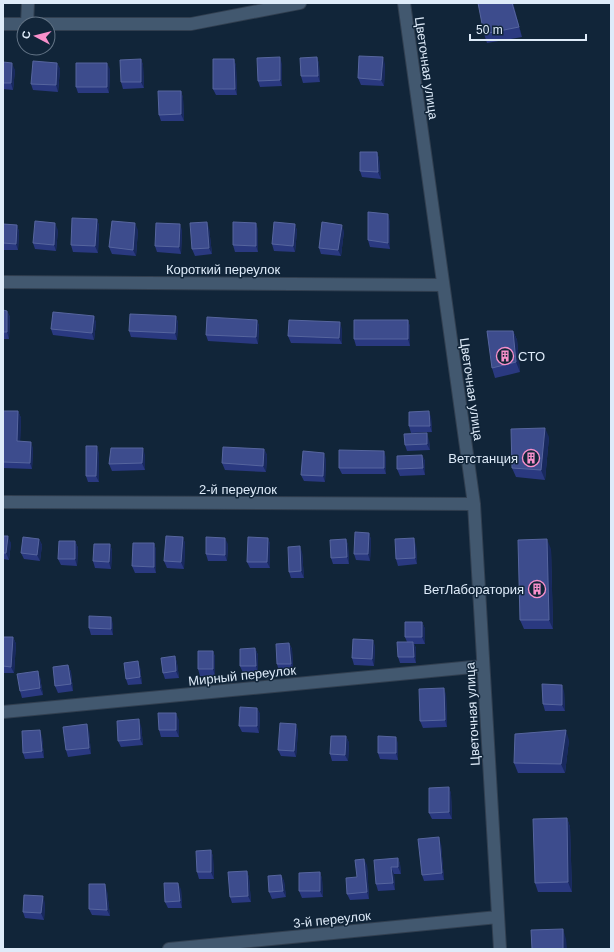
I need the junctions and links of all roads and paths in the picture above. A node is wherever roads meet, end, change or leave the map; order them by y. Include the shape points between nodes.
1 (28, 3) edge
2 (299, 3) edge
3 (404, 3) edge
4 (27, 16) edge
5 (3, 24) edge
6 (16, 24) edge
7 (56, 24) edge
8 (3, 282) edge
9 (443, 285) junction
10 (3, 502) edge
11 (474, 504) junction
12 (483, 666) junction
13 (3, 712) edge
14 (498, 917) junction
15 (169, 949) edge
16 (500, 949) edge

1 - 4 street
2 - 7 street via 191,24
3 - 9 street, Цветочная улица
5 - 6 street
8 - 9 street, Короткий переулок
9 - 11 street, Цветочная улица
10 - 11 street, 2-й переулок
11 - 12 street, Цветочная улица
12 - 13 street, Мирный переулок
12 - 14 street, Цветочная улица
14 - 15 street, 3-й переулок
14 - 16 street, Цветочная улица

